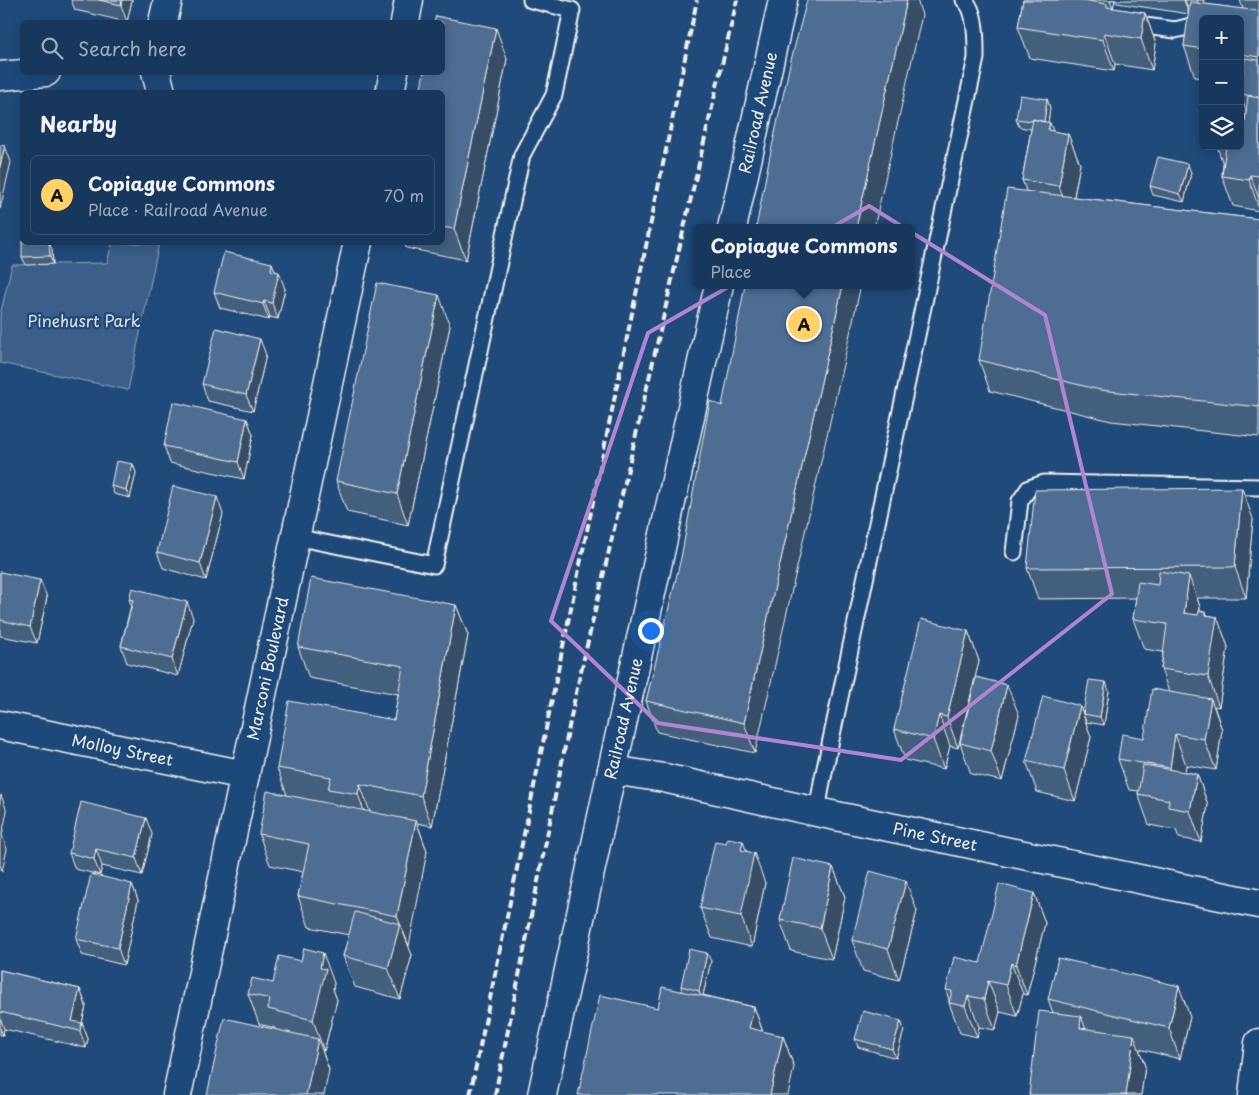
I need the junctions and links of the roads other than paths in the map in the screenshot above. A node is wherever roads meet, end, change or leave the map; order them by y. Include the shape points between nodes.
1 (168, 0) edge
2 (409, 0) edge
3 (531, 0) edge
4 (783, 0) edge
5 (964, 0) edge
6 (163, 20) edge
7 (405, 20) edge
8 (1118, 22) edge
9 (1199, 23) edge
10 (20, 74) edge
11 (157, 75) edge
12 (393, 75) edge
13 (0, 76) edge
14 (160, 90) edge
15 (390, 90) edge
16 (733, 224) edge
17 (357, 245) edge
18 (718, 289) edge
19 (1259, 487) edge
20 (295, 537) junction
21 (1014, 552) dead end
22 (0, 725) edge
23 (612, 770) junction
24 (245, 775) junction
25 (817, 812) junction
26 (1259, 904) edge
27 (1259, 1043) edge
28 (177, 1095) edge
29 (542, 1095) edge
30 (1253, 1095) edge

1 - 6 street
2 - 7 street
3 - 20 lane via 572,10 554,96 522,155 434,565
4 - 16 street, Railroad Avenue
5 - 25 lane via 975,25 976,58
8 - 9 lane via 1175,30
10 - 13 street
11 - 14 street
12 - 15 street
17 - 20 street, Marconi Boulevard
18 - 23 street, Railroad Avenue
19 - 21 lane via 1044,482 1029,488 1020,501
20 - 24 street, Marconi Boulevard
22 - 24 street, Molloy Street
23 - 25 street, Pine Street via 664,778
23 - 29 street, Railroad Avenue
24 - 28 street, Marconi Boulevard
25 - 26 street, Pine Street
27 - 30 street

